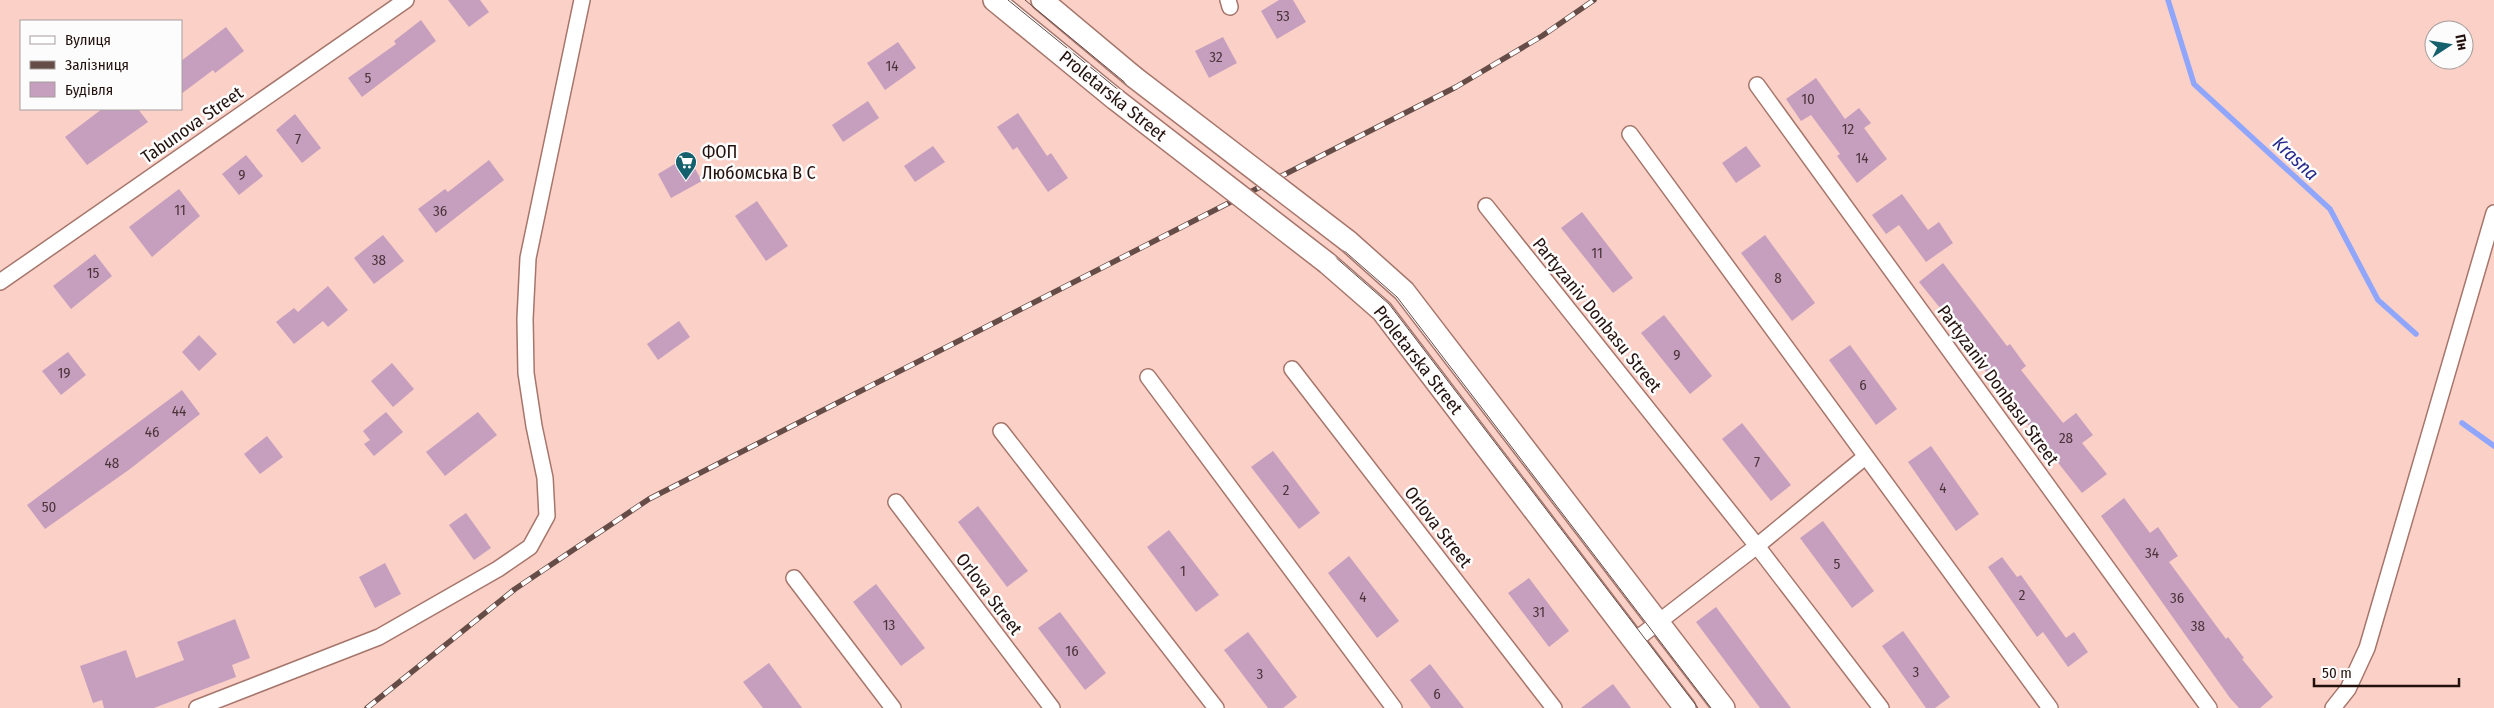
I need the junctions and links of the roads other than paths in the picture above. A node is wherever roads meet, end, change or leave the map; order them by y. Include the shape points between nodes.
1 (406, 0) edge
2 (582, 0) edge
3 (994, 0) edge
4 (1042, 0) edge
5 (1756, 85) dead end
6 (1630, 134) dead end
7 (1486, 206) dead end
8 (2494, 213) edge
9 (0, 282) edge
10 (1292, 369) dead end
11 (1148, 377) dead end
12 (1001, 431) dead end
13 (1866, 457) junction
14 (896, 502) dead end
15 (1757, 546) junction
16 (794, 578) dead end
17 (1658, 621) junction
18 (1634, 641) junction
19 (197, 708) edge
20 (892, 708) edge
21 (1052, 708) edge
22 (1216, 708) edge
23 (1394, 708) edge
24 (1554, 708) edge
25 (1685, 708) edge
26 (1724, 708) edge
27 (1881, 708) edge
28 (2050, 708) edge
29 (2209, 708) edge
30 (2334, 708) edge

1 - 9 street, Tabunova Street
2 - 19 street via 528,258 526,373 545,478 547,516 543,524 530,547 498,569 379,637
3 - 18 main road, Proletarska Street, bridge via 1382,310
4 - 17 main road, Proletarska Street, bridge via 1134,77 1348,241 1404,291
5 - 29 street, Partyzaniv Donbasu Street
6 - 13 street
7 - 15 street, Partyzaniv Donbasu Street
8 - 30 street via 2367,648 2348,689
10 - 24 street, Orlova Street
11 - 23 street
12 - 22 street
13 - 15 street
13 - 28 street
14 - 21 street, Orlova Street
15 - 17 street
15 - 27 street, Partyzaniv Donbasu Street
16 - 20 street
17 - 18 street
17 - 26 main road, Proletarska Street
18 - 25 main road, Proletarska Street

